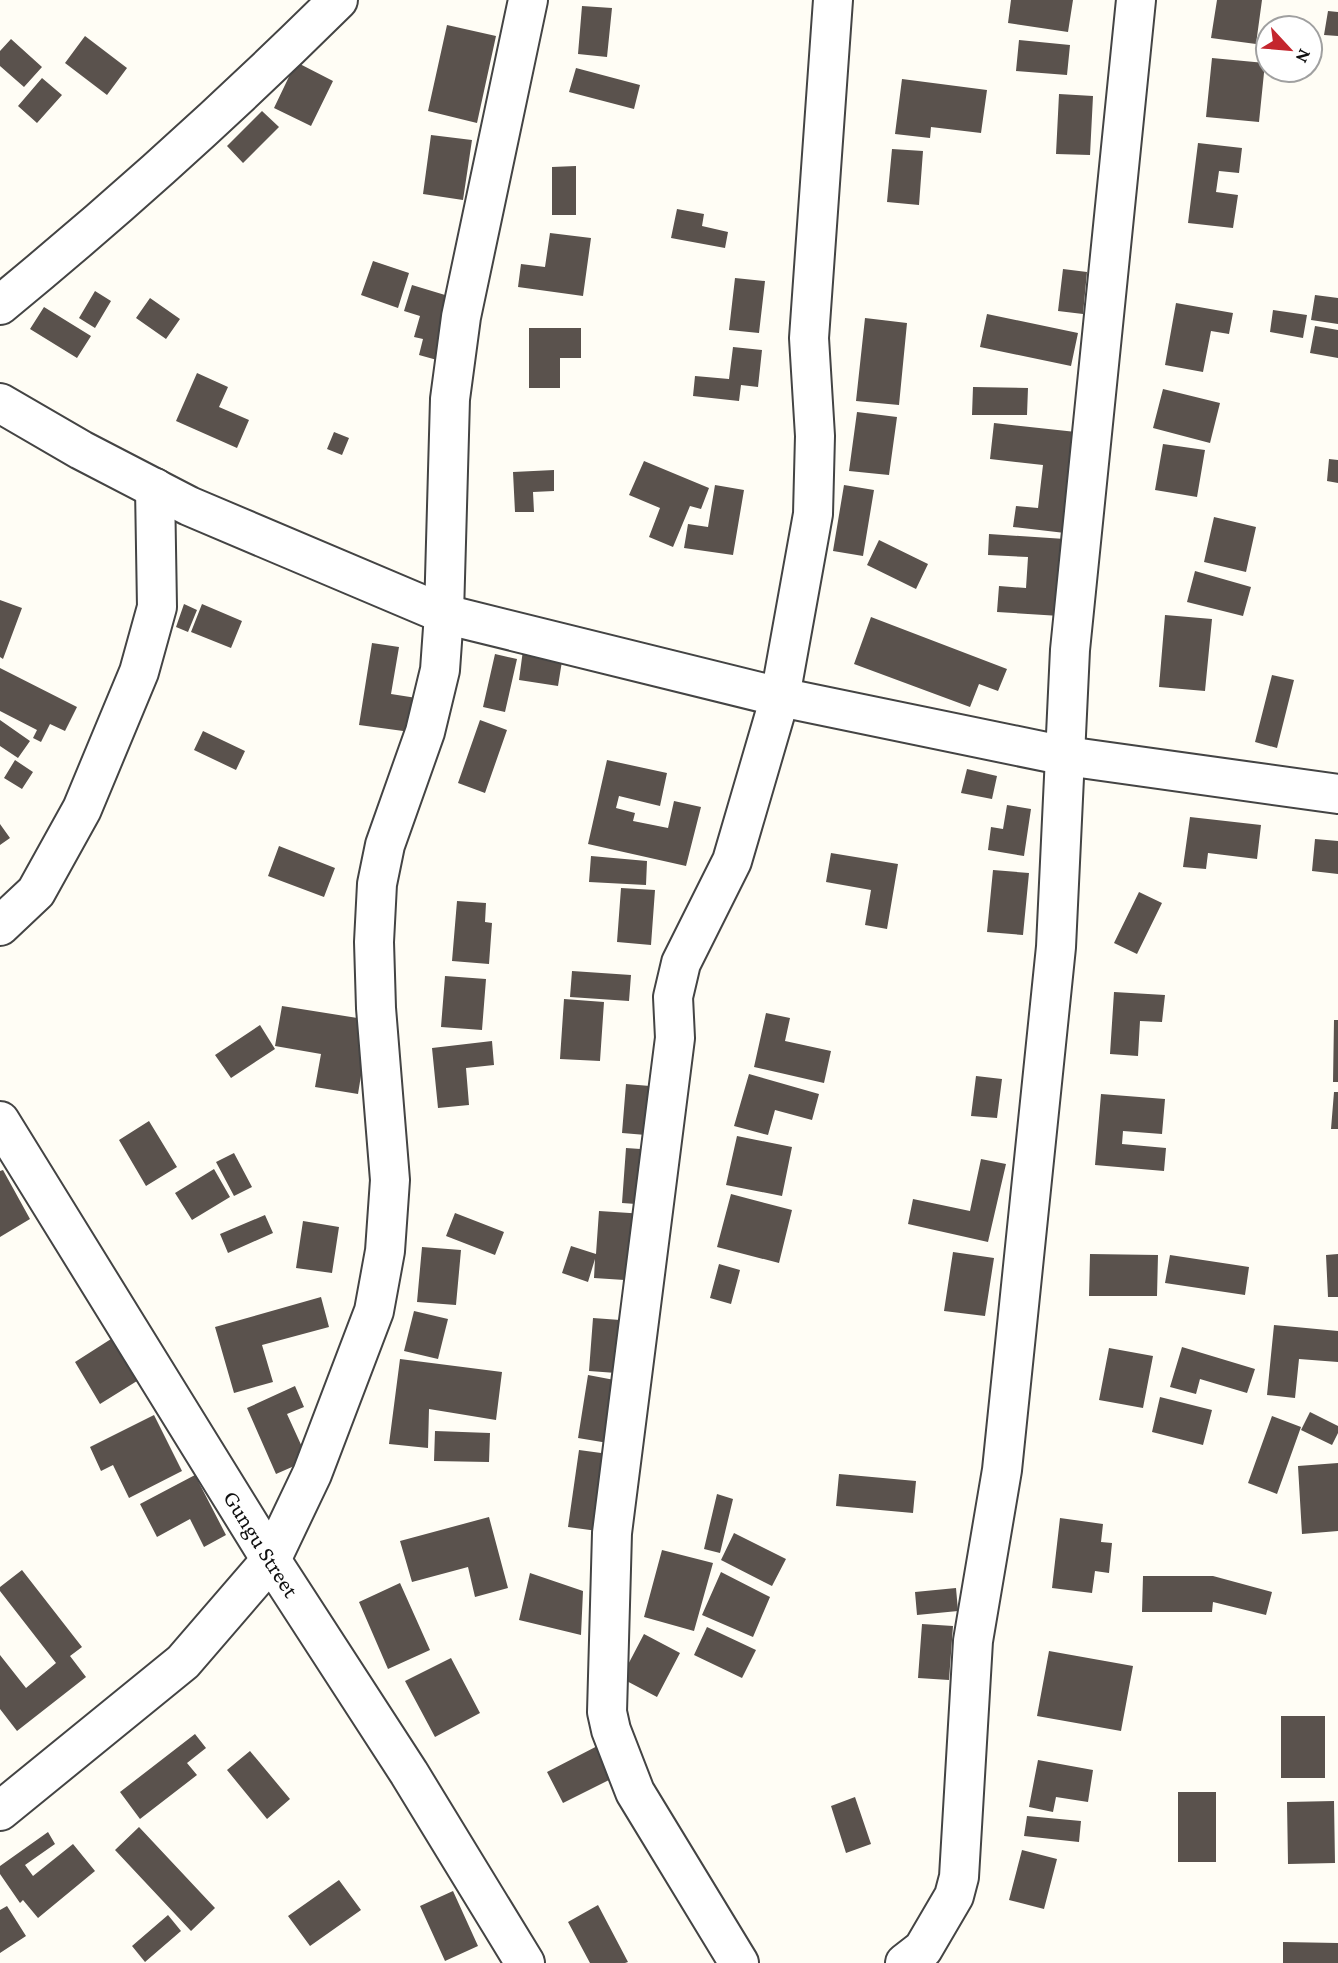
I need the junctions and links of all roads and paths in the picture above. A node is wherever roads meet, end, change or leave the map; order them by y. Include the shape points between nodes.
1 (338, 0) edge
2 (528, 0) edge
3 (833, 0) edge
4 (1136, 0) edge
5 (0, 305) edge
6 (0, 403) edge
7 (155, 488) junction
8 (444, 614) junction
9 (780, 696) junction
10 (1066, 756) junction
11 (1338, 794) edge
12 (0, 926) edge
13 (0, 1121) edge
14 (271, 1560) junction
15 (0, 1811) edge
16 (525, 1963) edge
17 (739, 1963) edge
18 (905, 1963) edge

1 - 5 street via 95,226
2 - 8 street via 461,317 452,385
3 - 9 street via 809,338 815,436 813,514
4 - 10 street via 1070,650
6 - 7 street
7 - 8 street
7 - 12 street via 157,607 139,672 82,809 36,892
8 - 9 street
8 - 14 street via 440,670 425,732 392,821 377,884 376,1008 390,1180 383,1263 374,1311 350,1379
9 - 10 street
9 - 17 street via 732,861 681,963 673,997 675,1038 612,1533 608,1635 607,1712 630,1780
10 - 11 street
10 - 18 street via 1056,947 1003,1457 973,1641 959,1877 954,1895 923,1949
13 - 14 street, Gungu Street
14 - 15 street via 183,1661
14 - 16 street, Gungu Street

